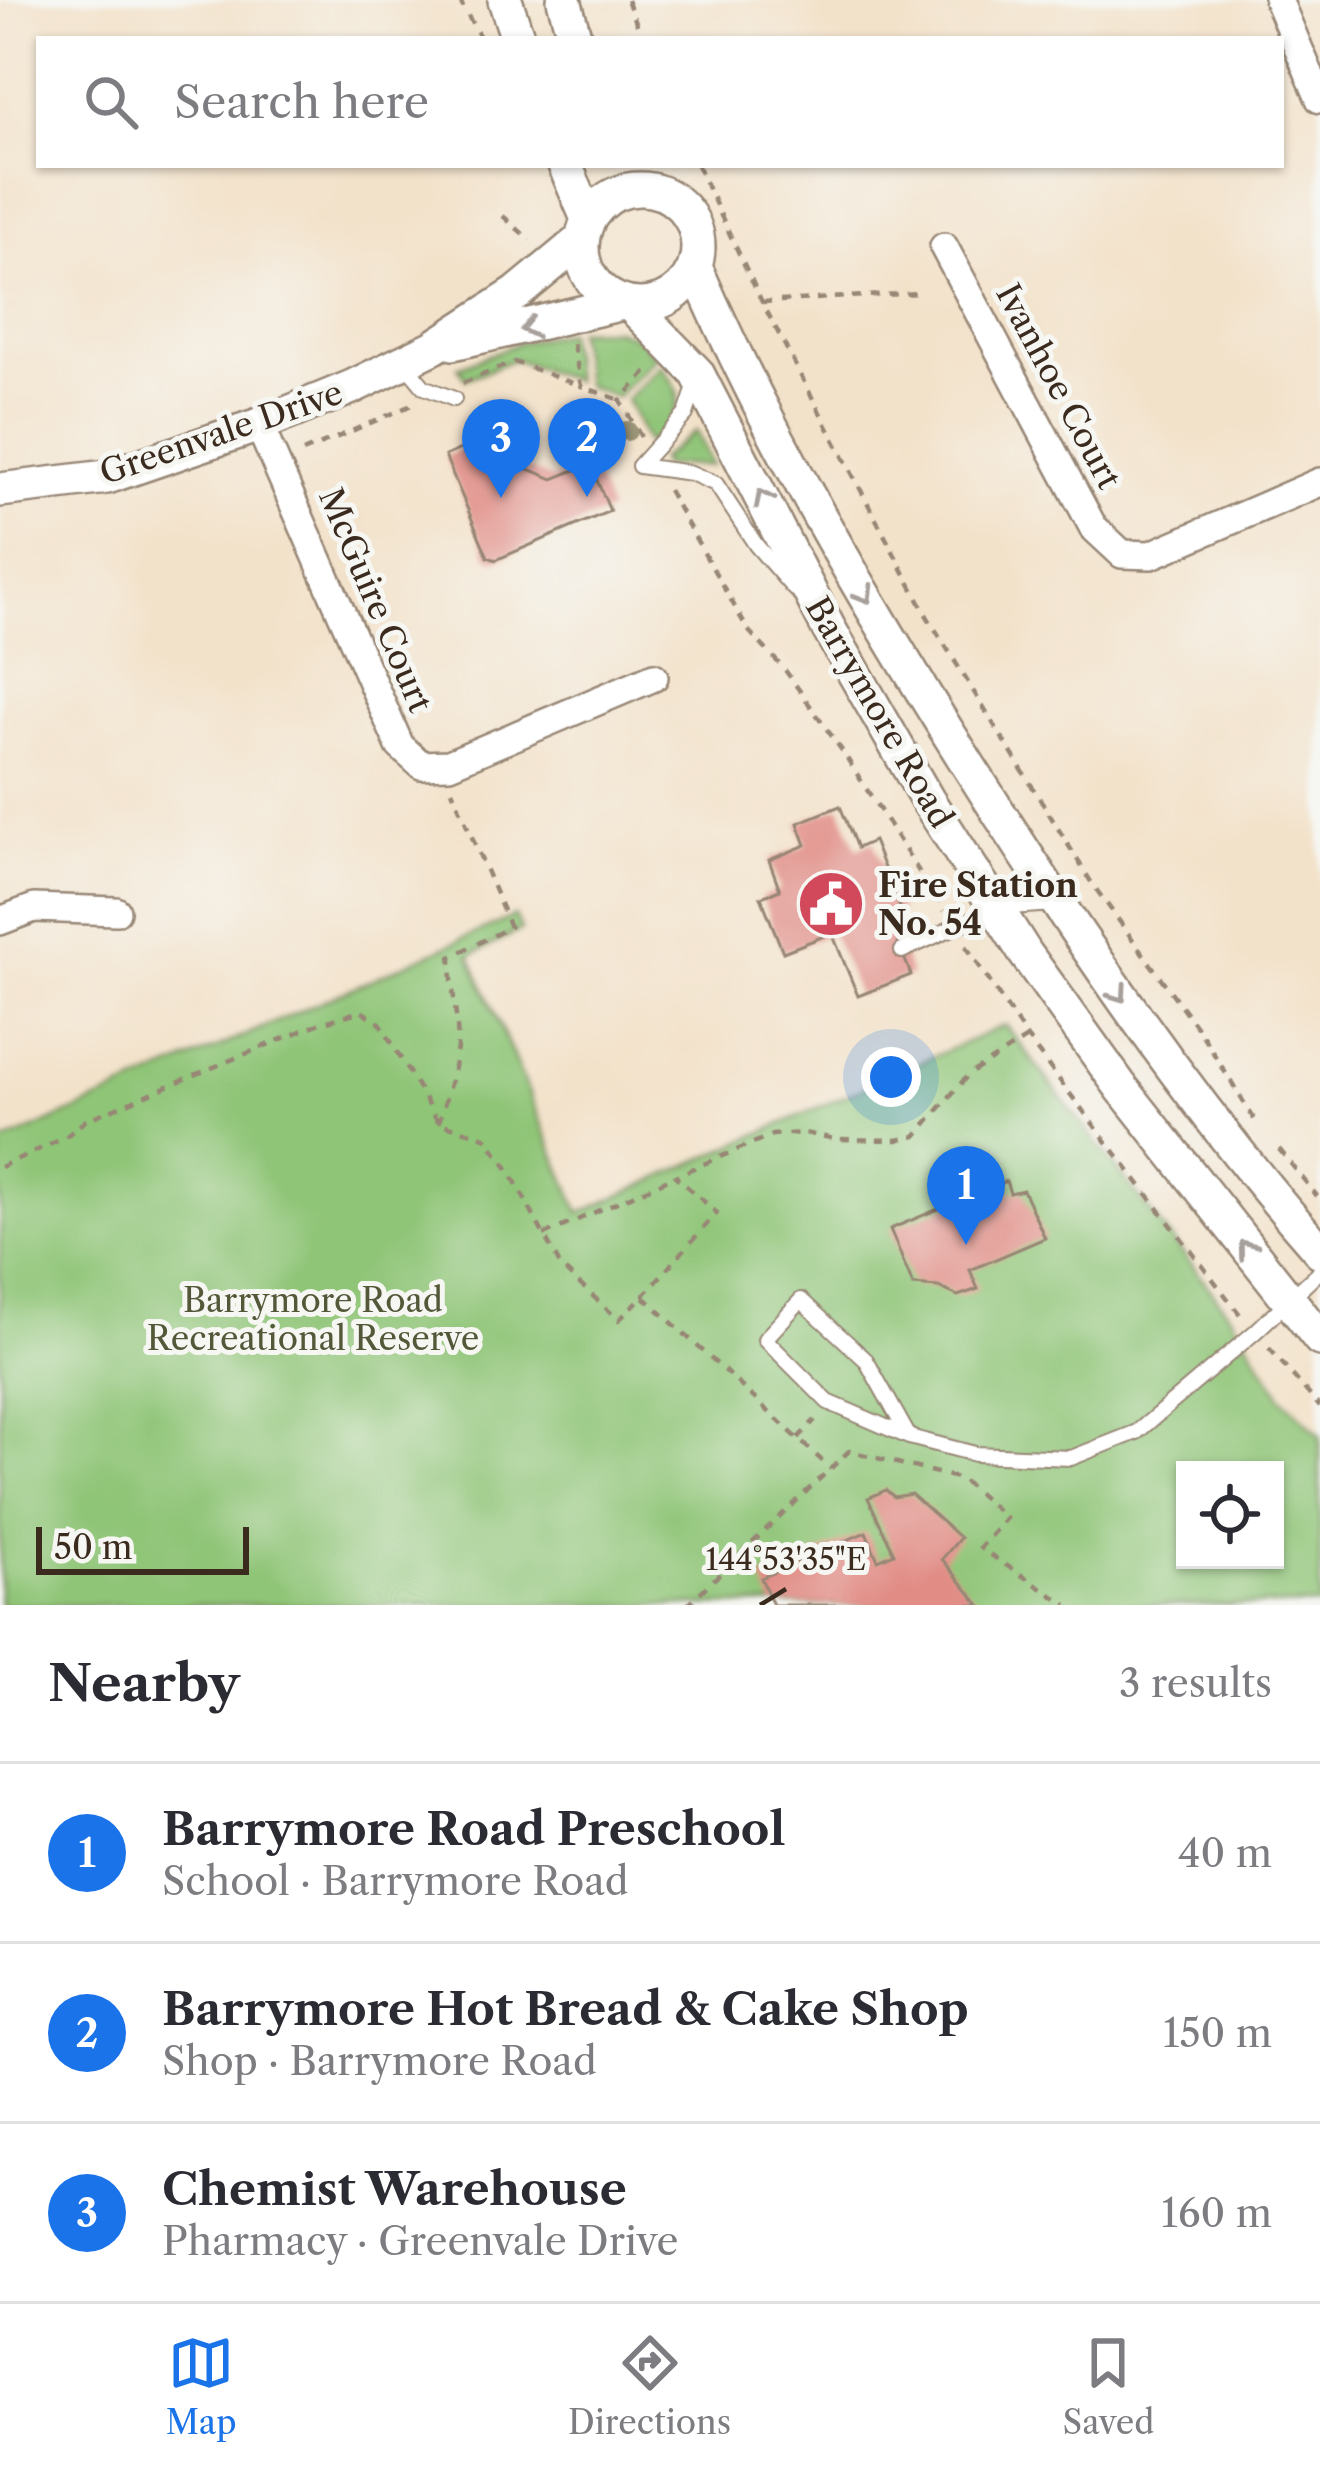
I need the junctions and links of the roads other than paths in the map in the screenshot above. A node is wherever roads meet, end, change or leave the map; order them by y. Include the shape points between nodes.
1 (505, 0) edge
2 (564, 0) edge
3 (1278, 0) edge
4 (517, 36) edge
5 (574, 36) edge
6 (1320, 100) edge
7 (567, 168) edge
8 (632, 168) edge
9 (655, 190) junction
10 (585, 229) junction
11 (944, 248) dead end
12 (695, 267) junction
13 (627, 304) junction
14 (434, 347) junction
15 (403, 362) junction
16 (698, 373) junction
17 (454, 399) dead end
18 (259, 425) junction
19 (1320, 482) edge
20 (0, 490) edge
21 (829, 629) junction
22 (653, 677) dead end
23 (1057, 904) junction
24 (996, 908) junction
25 (116, 911) dead end
26 (0, 921) edge
27 (902, 951) dead end
28 (1320, 1251) edge
29 (1320, 1271) edge
30 (1288, 1299) junction
31 (1320, 1339) edge
32 (909, 1437) junction

1 - 4 street
2 - 5 street
3 - 6 street
7 - 10 street
8 - 9 street
9 - 10 street via 616,193
9 - 12 street via 692,220
10 - 13 street via 582,260 590,279
10 - 14 street, Greenvale Drive via 517,292
11 - 19 street, Ivanhoe Court via 1093,526 1122,554 1150,555
12 - 13 street via 681,290 658,303
12 -> 23 street, Barrymore Road via 841,555
13 -> 14 street, Greenvale Drive
13 - 16 street, Barrymore Road
14 - 15 street, Greenvale Drive
15 - 17 lane via 424,387
15 - 18 street, Greenvale Drive
21 -> 16 street, Barrymore Road
16 - 21 lane via 686,414 654,462 716,484
18 - 20 street, Greenvale Drive via 106,477
18 - 22 street, McGuire Court via 400,746 421,765 449,764
21 - 24 street, Barrymore Road
23 - 24 lane
23 -> 28 street, Barrymore Road via 1253,1175
24 - 27 lane
30 -> 24 street, Barrymore Road via 1121,1087
25 - 26 street via 34,908
29 - 30 lane
30 - 31 street, Barrymore Road
30 - 32 lane via 1137,1432 1072,1458 975,1454
32 - 32 lane via 866,1360 801,1300 765,1339 828,1402

